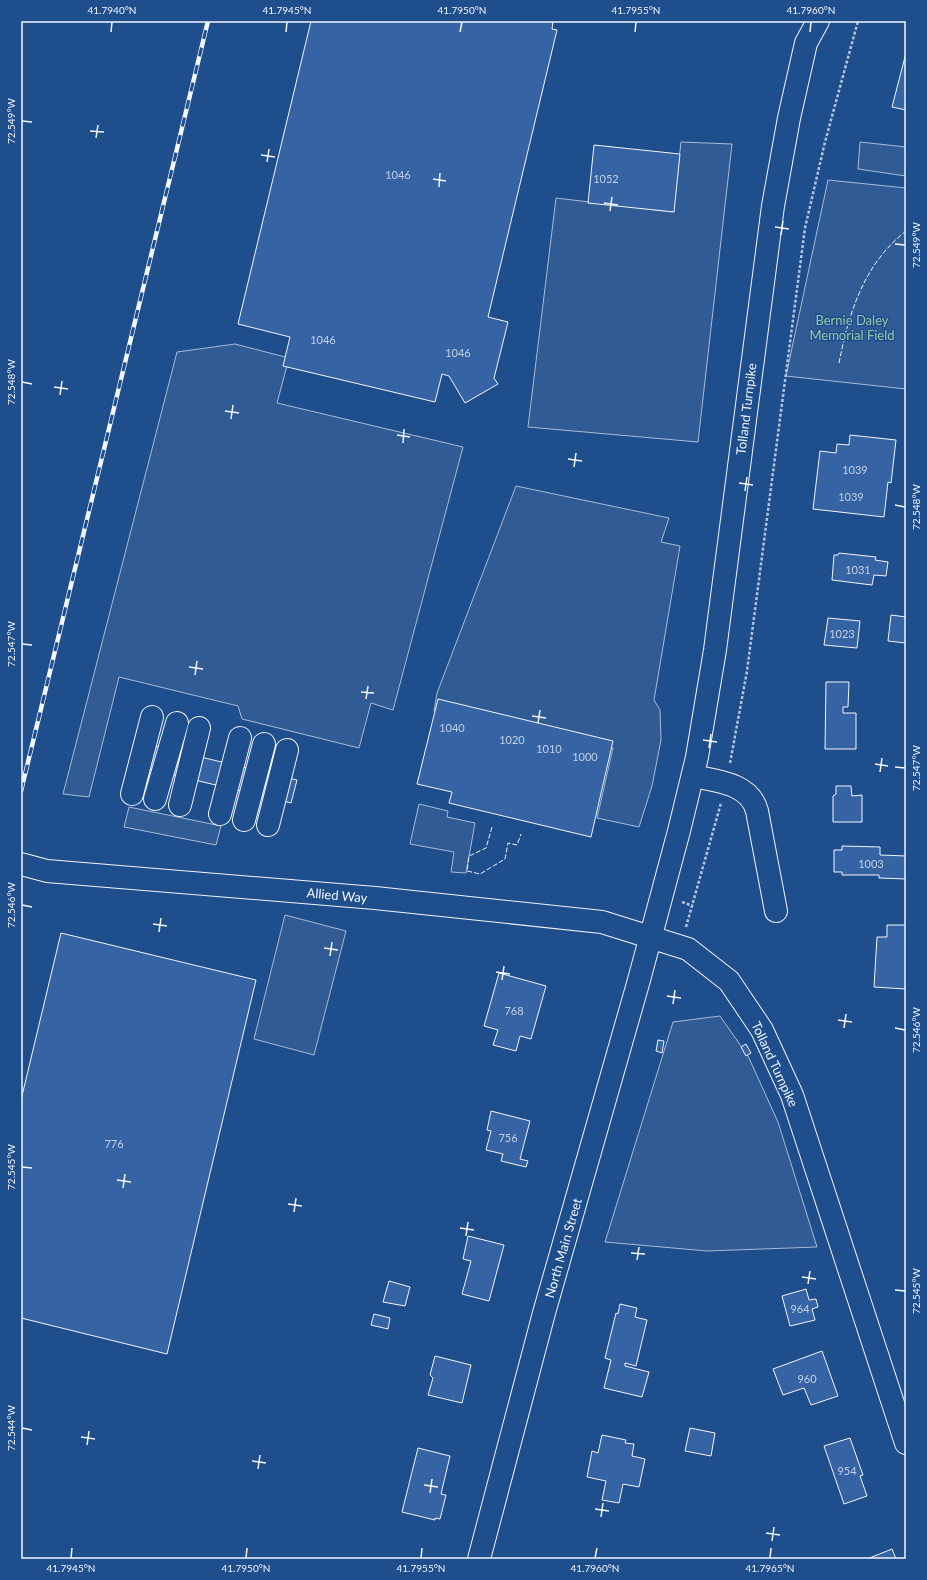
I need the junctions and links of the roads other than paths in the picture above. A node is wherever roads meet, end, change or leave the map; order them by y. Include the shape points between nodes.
1 (805, 21) edge
2 (818, 21) edge
3 (806, 43) junction
4 (693, 776) junction
5 (162, 801) joint
6 (251, 821) joint
7 (21, 864) edge
8 (776, 911) dead end
9 (651, 938) junction
10 (906, 1443) edge
11 (479, 1559) edge

1 - 3 main road, Tolland Turnpike
2 - 3 main road, Tolland Turnpike
3 - 4 main road, Tolland Turnpike via 773,206 715,650
4 - 8 main road via 744,791 756,806
4 - 9 main road, Tolland Turnpike
5 - 5 main road via 183,724
6 - 6 main road via 270,746
7 - 9 main road, Allied Way via 48,871 375,898 602,922
9 - 10 main road, Tolland Turnpike via 688,949 729,981 762,1030 792,1095
9 - 11 main road, North Main Street via 555,1275

